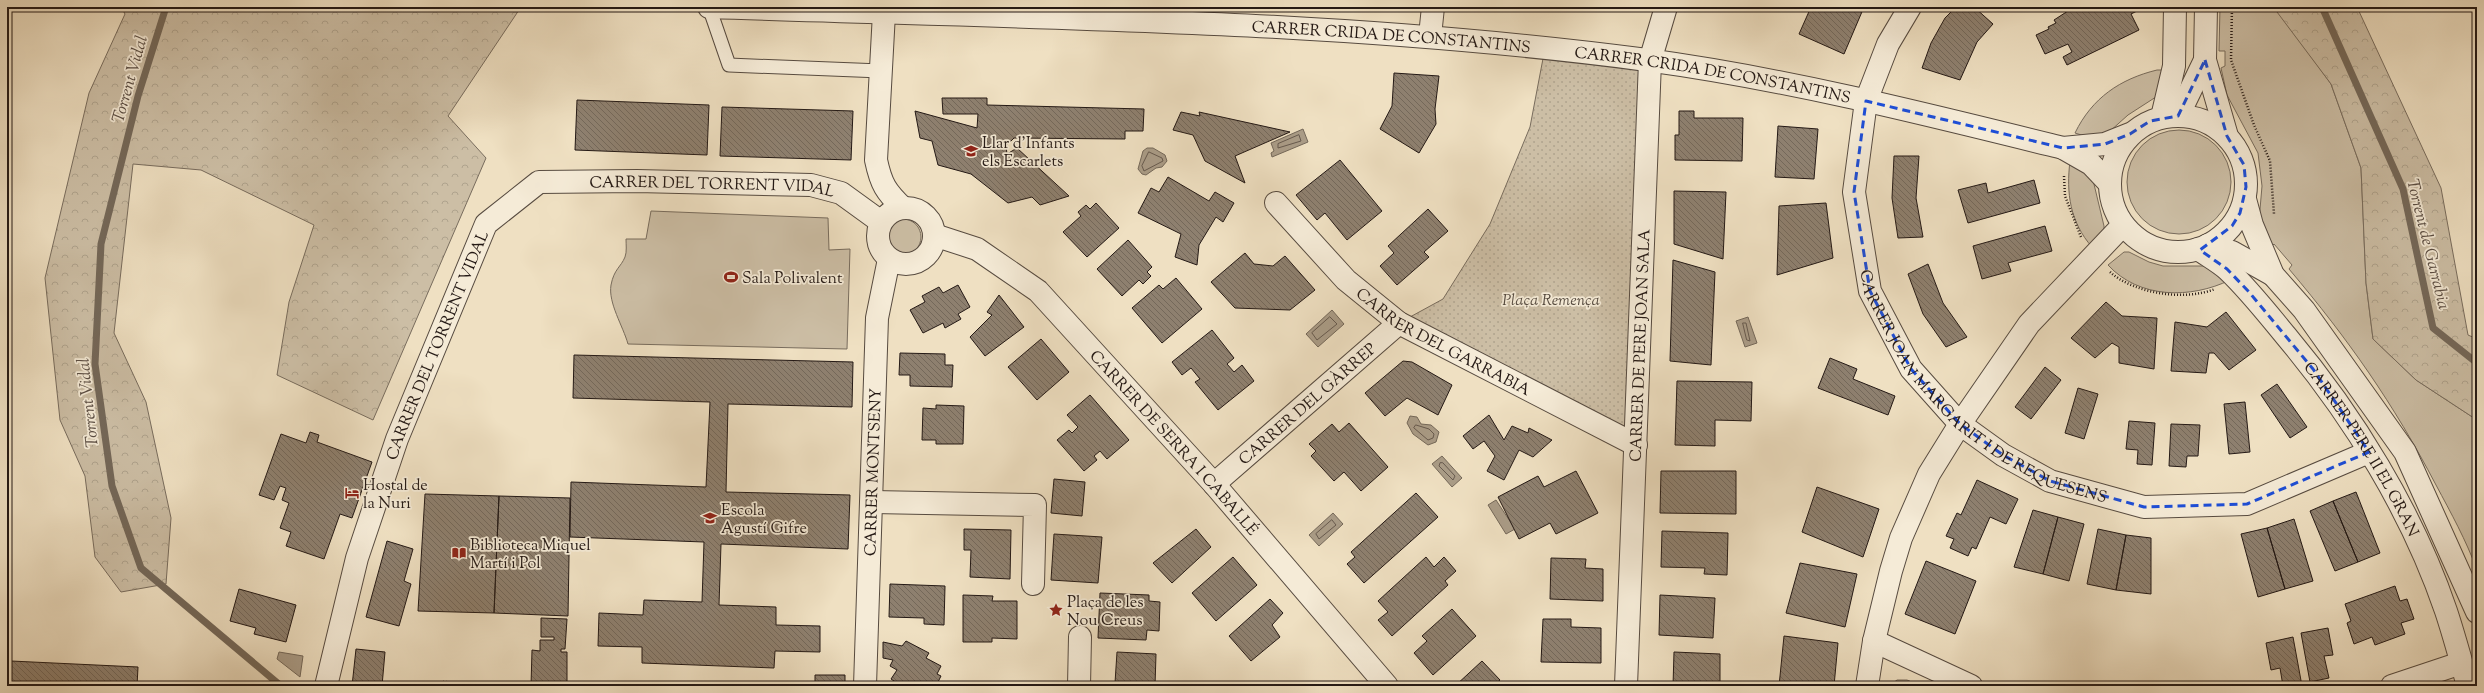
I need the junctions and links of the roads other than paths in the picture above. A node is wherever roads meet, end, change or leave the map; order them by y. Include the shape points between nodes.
1 (709, 7) edge
2 (1434, 7) edge
3 (1666, 7) edge
4 (1910, 7) edge
5 (2175, 7) edge
6 (2206, 7) edge
7 (884, 13) junction
8 (1207, 16) edge
9 (1430, 36) junction
10 (2205, 60) junction
11 (1650, 61) junction
12 (881, 71) junction
13 (1866, 101) junction
14 (2170, 116) junction
15 (2130, 134) junction
16 (2227, 136) junction
17 (2063, 148) junction
18 (876, 160) junction
19 (2109, 183) junction
20 (2245, 199) junction
21 (1276, 203) dead end
22 (903, 208) junction
23 (863, 209) junction
24 (881, 222) junction
25 (2123, 225) junction
26 (934, 235) junction
27 (2203, 247) junction
28 (888, 259) junction
29 (2273, 274) junction
30 (1399, 323) junction
31 (1960, 424) junction
32 (1636, 445) junction
33 (2369, 452) junction
34 (1214, 484) junction
35 (873, 502) junction
36 (1033, 584) dead end
37 (2477, 612) edge
38 (1080, 637) dead end
39 (1874, 641) junction
40 (2461, 662) junction
41 (326, 686) edge
42 (865, 686) edge
43 (1079, 686) edge
44 (1387, 686) edge
45 (1626, 686) edge
46 (1867, 686) edge
47 (1972, 686) edge
48 (2392, 686) edge
49 (2468, 686) edge

1 - 7 street, CARRER CRIDA DE CONSTANTINS
1 - 12 lane via 729,65
2 - 9 street
3 - 11 street, CARRER DE PERE JOAN SALA
4 - 13 street, CARRER JOAN MARGARIT I DE REQUESENS via 1888,44
5 - 14 street
6 - 10 street
7 - 8 street, CARRER CRIDA DE CONSTANTINS
7 - 12 street
8 - 9 street, CARRER CRIDA DE CONSTANTINS
9 - 11 street, CARRER CRIDA DE CONSTANTINS
10 - 14 street
10 - 16 street
11 - 13 street, CARRER CRIDA DE CONSTANTINS
11 - 32 street, CARRER DE PERE JOAN SALA
12 - 18 street
13 - 17 street, CARRER CRIDA DE CONSTANTINS
13 - 31 street, CARRER JOAN MARGARIT I DE REQUESENS via 1854,192 1870,291 1911,368
14 - 15 street via 2150,121
14 - 16 street via 2205,121
15 - 17 street, CARRER CRIDA DE CONSTANTINS via 2105,144
15 - 19 street via 2117,152
16 - 20 street via 2244,165
17 - 19 street, CARRER CRIDA DE CONSTANTINS via 2091,164
18 - 22 street via 880,180 888,193
18 - 23 street via 868,180
19 - 25 street via 2113,205
20 - 27 street via 2232,226 2221,237
20 - 29 street, CARRER PERE II EL GRAN via 2252,225
21 - 30 street, CARRER DEL GARRABIA via 1346,280
22 - 24 street via 894,210
22 - 26 street via 912,209 927,218
23 - 24 street, CARRER DEL TORRENT VIDAL
23 - 41 street, CARRER DEL TORRENT VIDAL via 841,193 811,185 637,181 539,182 486,224 397,439 357,558
24 - 28 street via 878,233 879,245
25 - 27 street via 2138,240 2157,249 2178,252
25 - 31 street via 2029,324
26 - 28 street via 930,250 919,261 903,264
26 - 34 street, CARRER DE SERRA I CABALLÉ via 977,249 1038,291
27 - 29 street, CARRER PERE II EL GRAN via 2232,252
27 - 33 street, CARRER PERE II EL GRAN via 2237,280 2313,368
28 - 35 street, CARRER MONTSENY via 877,318
29 - 37 street, CARRER PERE II EL GRAN via 2304,310 2405,452
30 - 32 street, CARRER DEL GARRABIA
30 - 34 street, CARRER DEL GÀRREP
31 - 33 street, CARRER JOAN MARGARIT I DE REQUESENS via 2003,455 2050,481 2144,507 2247,504
31 - 39 street via 1929,474 1901,538
32 - 45 street, CARRER DE PERE JOAN SALA
33 - 40 street, CARRER PERE II EL GRAN via 2390,487 2418,545 2445,610
34 - 44 street, CARRER DE SERRA I CABALLÉ
35 - 36 street via 1035,505
35 - 42 street, CARRER MONTSENY
38 - 43 street
39 - 46 street
39 - 47 street
40 - 48 street
40 - 49 street, CARRER PERE II EL GRAN

